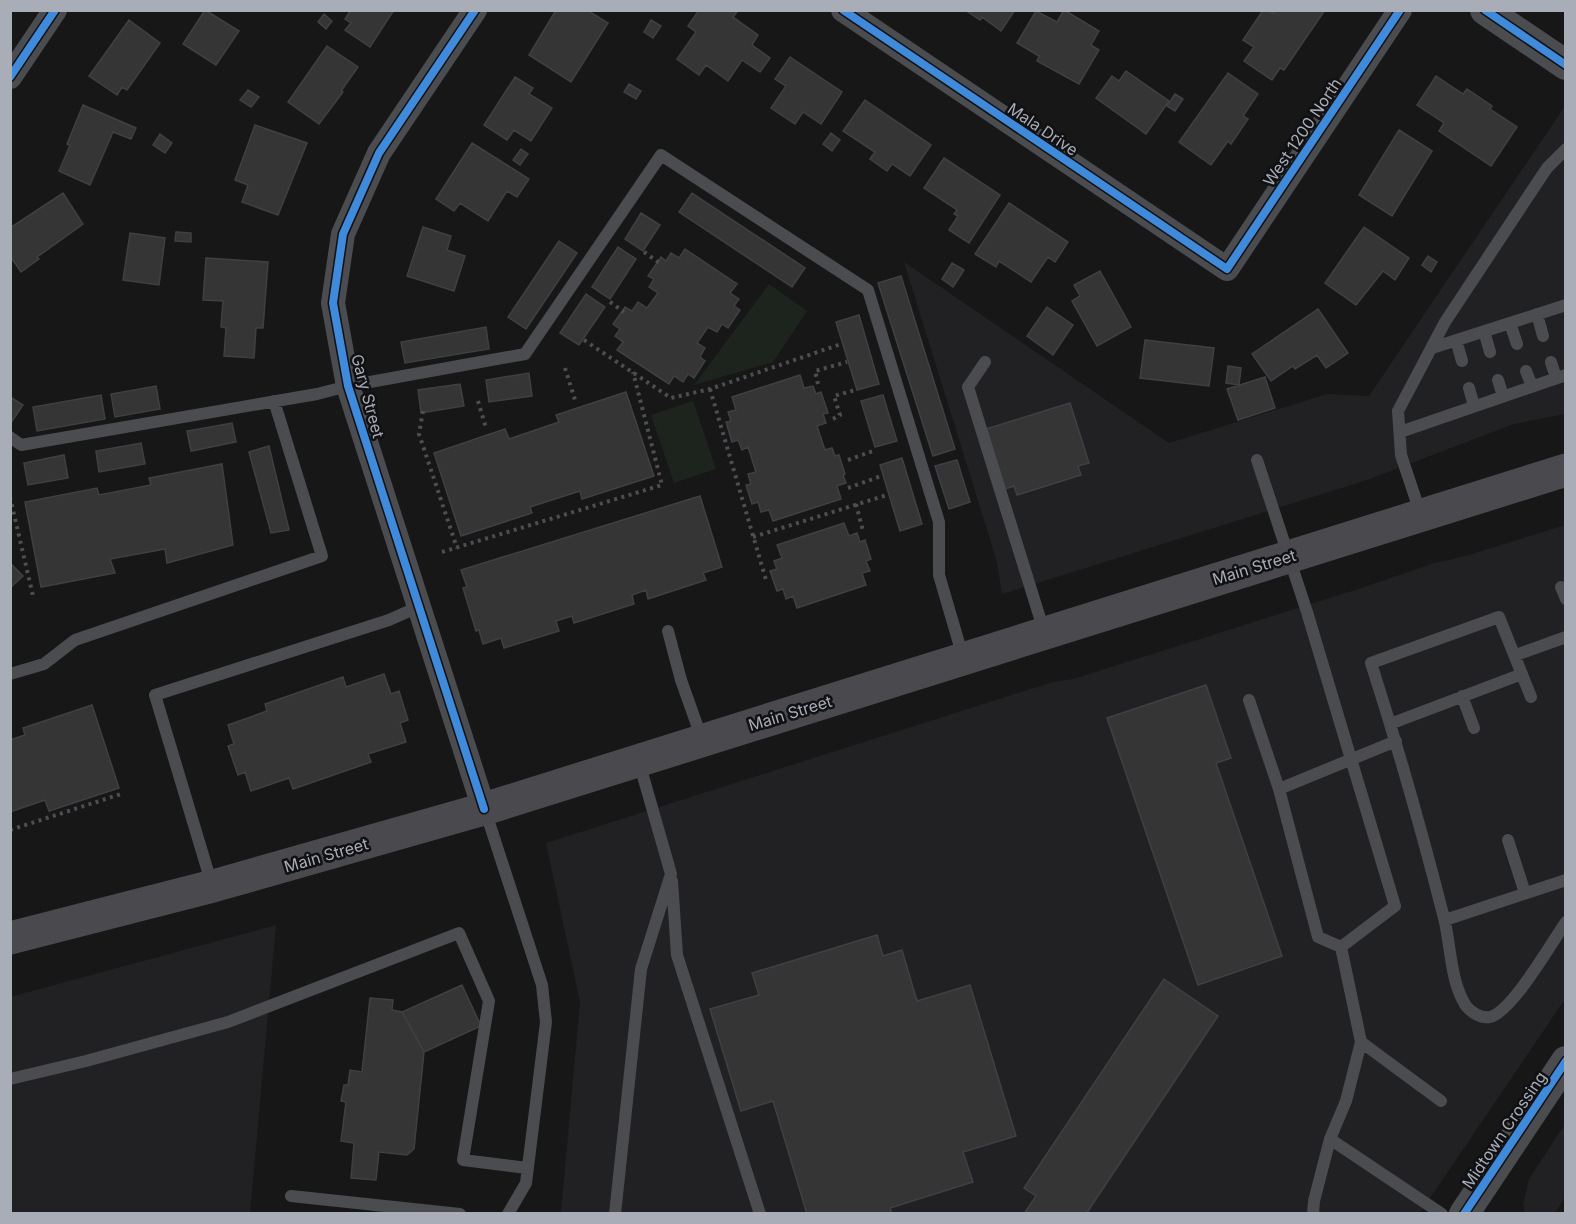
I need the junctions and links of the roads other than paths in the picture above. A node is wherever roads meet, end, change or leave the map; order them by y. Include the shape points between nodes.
1 (55, 10) edge
2 (475, 10) edge
3 (843, 10) edge
4 (1400, 10) edge
5 (1485, 10) edge
6 (1566, 65) edge
7 (10, 77) edge
8 (1566, 149) edge
9 (1227, 269) joint
10 (1566, 305) edge
11 (1537, 314) junction
12 (1510, 323) junction
13 (1484, 331) junction
14 (1543, 336) dead end
15 (1456, 340) junction
16 (1517, 344) dead end
17 (1432, 348) junction
18 (1490, 352) dead end
19 (1462, 361) dead end
20 (986, 362) dead end
21 (1551, 362) dead end
22 (1526, 371) dead end
23 (1561, 376) edge
24 (1498, 380) dead end
25 (348, 386) junction
26 (1532, 386) junction
27 (1469, 388) dead end
28 (1503, 396) junction
29 (274, 400) junction
30 (1474, 406) junction
31 (1400, 432) junction
32 (10, 437) edge
33 (1257, 460) dead end
34 (1566, 470) edge
35 (1421, 515) junction
36 (1288, 556) junction
37 (418, 607) junction
38 (668, 631) dead end
39 (1044, 632) junction
40 (1566, 636) edge
41 (1516, 655) junction
42 (964, 658) junction
43 (10, 674) edge
44 (1522, 674) junction
45 (1462, 696) junction
46 (1531, 697) dead end
47 (1249, 700) dead end
48 (1390, 724) junction
49 (1474, 728) dead end
50 (702, 741) junction
51 (1395, 741) junction
52 (1352, 758) junction
53 (639, 760) junction
54 (1279, 789) junction
55 (484, 809) junction
56 (1508, 840) dead end
57 (671, 874) junction
58 (1566, 880) edge
59 (213, 886) junction
60 (1525, 893) junction
61 (1445, 920) junction
62 (1566, 922) edge
63 (10, 938) edge
64 (1341, 947) junction
65 (1361, 1042) junction
66 (1566, 1061) edge
67 (10, 1079) edge
68 (1441, 1101) dead end
69 (1330, 1139) junction
70 (527, 1168) junction
71 (291, 1196) dead end
72 (460, 1214) edge
73 (508, 1214) edge
74 (615, 1214) edge
75 (760, 1214) edge
76 (1313, 1214) edge
77 (1442, 1214) edge
78 (1464, 1214) edge

1 - 7 street
2 - 25 street, Gary Street via 379,153 343,234 333,303
3 - 9 street, Mala Drive
4 - 9 street, West 1200 North
5 - 6 street
8 - 17 lane via 1547,168 1445,322
10 - 11 lane
11 - 12 lane
11 - 14 lane
12 - 13 lane
12 - 16 lane
13 - 15 lane
13 - 18 lane
15 - 17 lane
15 - 19 lane
17 - 31 lane via 1398,411
20 - 39 lane via 968,387
21 - 23 lane
22 - 26 lane
23 - 26 lane
24 - 28 lane
25 - 29 lane
25 - 37 street, Gary Street
25 - 42 lane via 525,354 661,155 868,290 939,522 939,575
26 - 28 lane
27 - 30 lane
28 - 30 lane
29 - 32 lane via 21,445
29 - 43 lane via 322,556 75,640 44,664
30 - 31 lane
31 - 35 lane via 1401,454
33 - 36 lane
34 - 35 main road, Main Street
35 - 36 main road, Main Street
36 - 39 main road, Main Street
36 - 52 lane
37 - 55 street, Gary Street
37 - 59 lane via 389,620 155,695
38 - 50 lane
39 - 42 main road, Main Street
40 - 41 lane
41 - 44 lane
41 - 48 lane via 1499,617 1371,663
42 - 50 main road, Main Street
44 - 45 lane
44 - 46 lane
45 - 48 lane
45 - 49 lane
47 - 54 lane
48 - 51 lane
50 - 53 main road, Main Street
51 - 52 lane
51 - 61 lane
52 - 54 lane
52 - 64 lane via 1395,906
53 - 55 main road, Main Street
53 - 57 lane
54 - 64 lane via 1318,937
55 - 59 main road, Main Street
55 - 70 lane via 542,985 546,1022
56 - 60 lane
57 - 74 lane via 641,969
57 - 75 lane via 677,955
58 - 60 lane
59 - 63 main road, Main Street
60 - 61 lane
61 - 62 lane via 1456,982 1467,1007 1478,1016 1490,1017 1505,1008 1519,991
64 - 65 lane
65 - 68 lane
65 - 69 lane via 1346,1101
66 - 78 street, Midtown Crossing
67 - 70 lane via 228,1022 459,933 489,1001 463,1160
69 - 76 lane
69 - 77 lane
70 - 73 lane via 526,1183
71 - 72 lane

